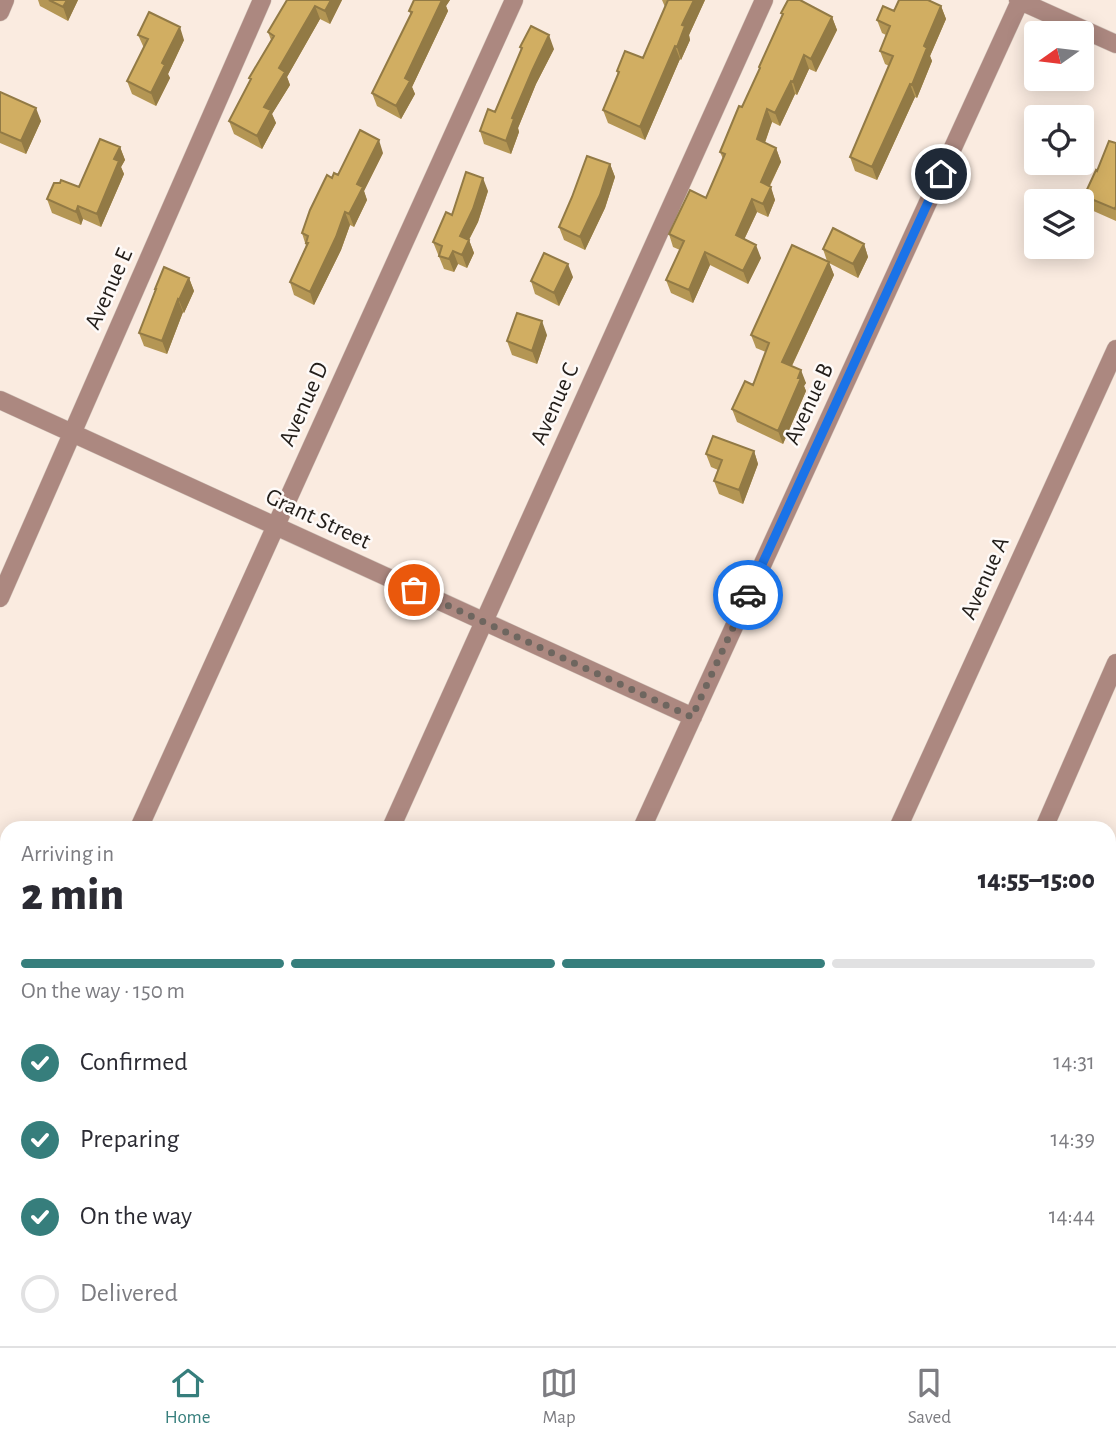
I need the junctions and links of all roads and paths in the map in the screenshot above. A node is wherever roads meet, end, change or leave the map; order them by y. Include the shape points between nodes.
1 (5, 0) edge
2 (262, 0) edge
3 (514, 0) edge
4 (764, 0) edge
5 (1019, 0) edge
6 (0, 12) edge
7 (1116, 44) edge
8 (1116, 349) edge
9 (0, 400) edge
10 (72, 433) junction
11 (275, 526) junction
12 (0, 598) edge
13 (484, 621) junction
14 (1116, 663) edge
15 (692, 717) junction
16 (142, 821) edge
17 (394, 821) edge
18 (645, 821) edge
19 (901, 821) edge
20 (1047, 821) edge

1 - 6 street
2 - 10 street, Avenue E
3 - 11 street, Avenue D
4 - 13 street, Avenue C
5 - 7 street
5 - 15 street, Avenue B
8 - 19 street, Avenue A
9 - 10 street, Grant Street
10 - 11 street, Grant Street
10 - 12 street, Avenue E
11 - 13 street, Grant Street
11 - 16 street, Avenue D
13 - 15 street, Grant Street
13 - 17 street, Avenue C
14 - 20 street
15 - 18 street, Avenue B

